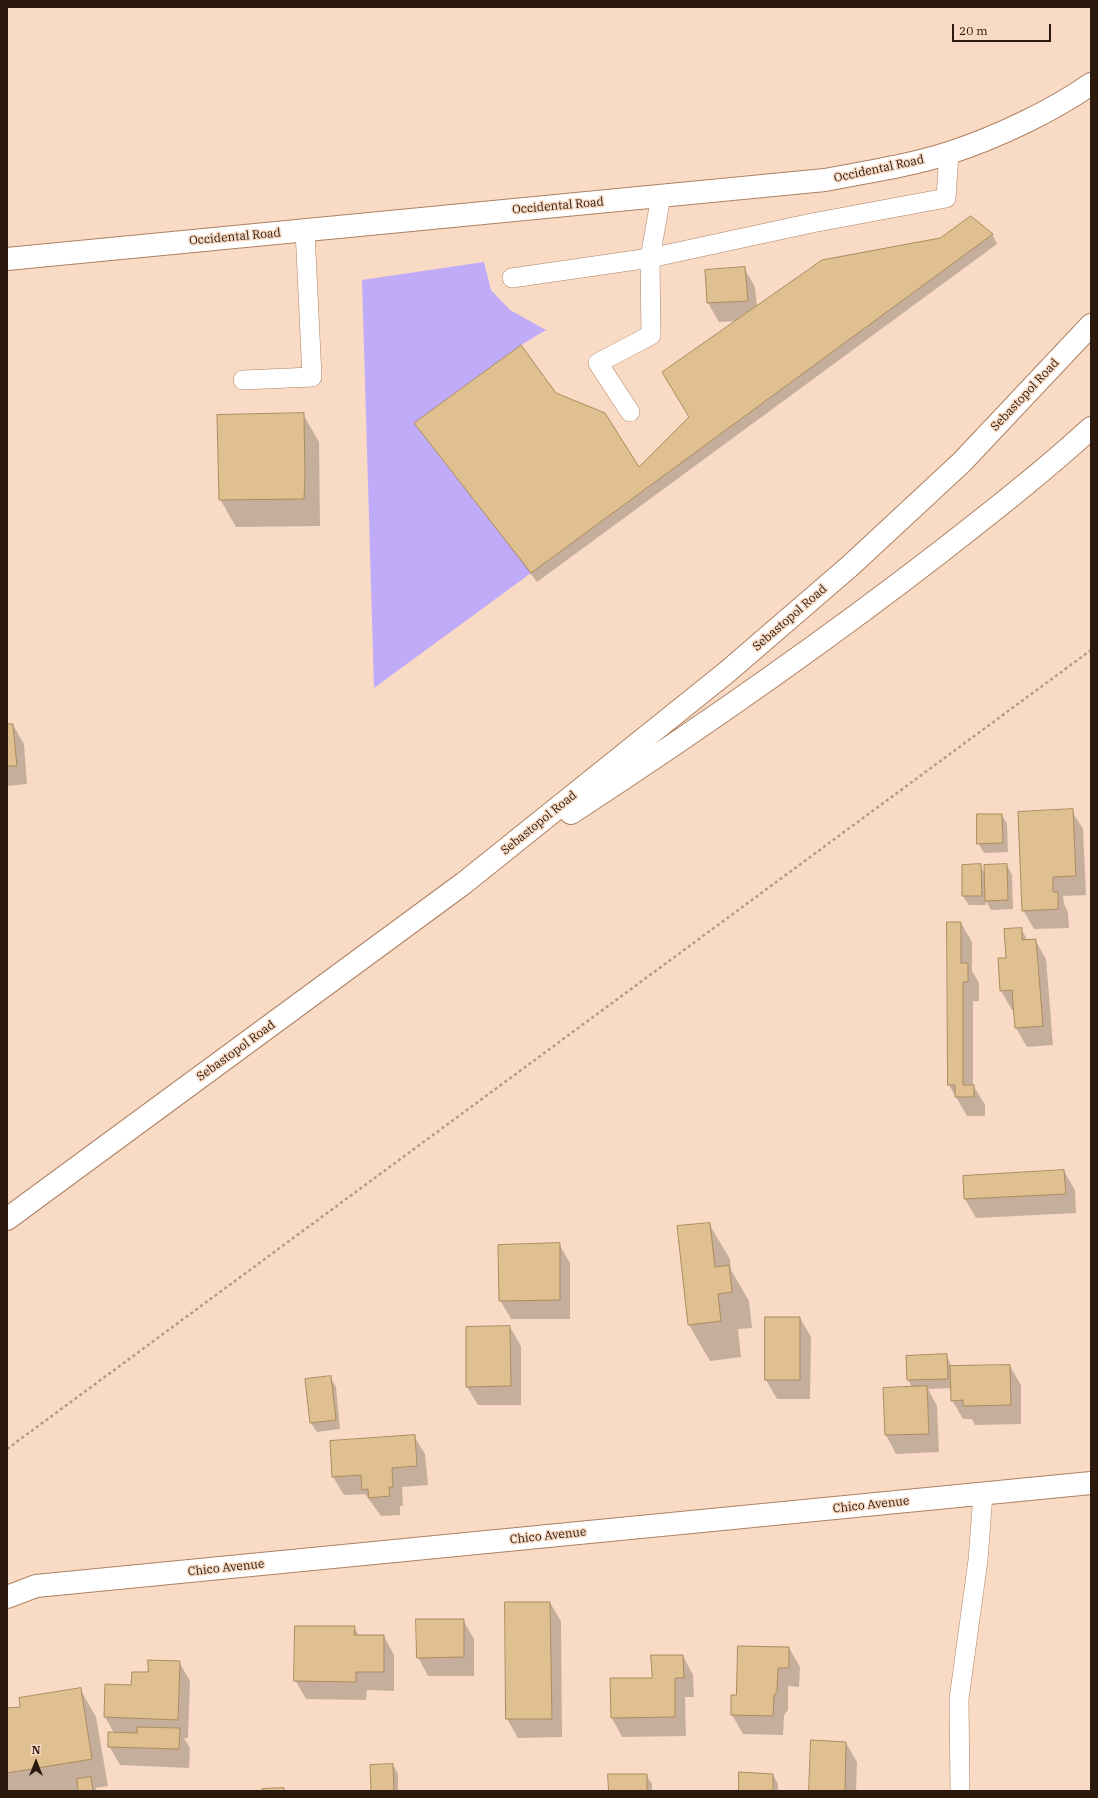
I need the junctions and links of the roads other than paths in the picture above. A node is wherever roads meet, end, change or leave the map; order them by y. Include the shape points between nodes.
1 (1091, 84) edge
2 (949, 153) junction
3 (661, 196) junction
4 (306, 230) junction
5 (650, 258) junction
6 (7, 259) edge
7 (512, 278) dead end
8 (1091, 325) edge
9 (243, 380) dead end
10 (630, 412) dead end
11 (1091, 428) edge
12 (464, 883) junction
13 (7, 1219) edge
14 (1091, 1483) edge
15 (983, 1494) junction
16 (7, 1597) edge
17 (960, 1791) edge

1 - 2 street, Occidental Road via 1038,114
2 - 3 street, Occidental Road via 913,163 825,180
2 - 5 lane via 946,198 812,223
3 - 4 street, Occidental Road
3 - 5 lane
4 - 6 street, Occidental Road
4 - 9 lane via 312,377
5 - 7 lane
5 - 10 lane via 651,335 598,363
8 - 12 street, Sebastopol Road via 962,462 844,571 727,672
11 - 12 street, Sebastopol Road via 977,523 831,634 678,742
12 - 13 street, Sebastopol Road
14 - 15 street, Chico Avenue
15 - 16 street, Chico Avenue via 36,1586
15 - 17 lane via 978,1560 959,1699

